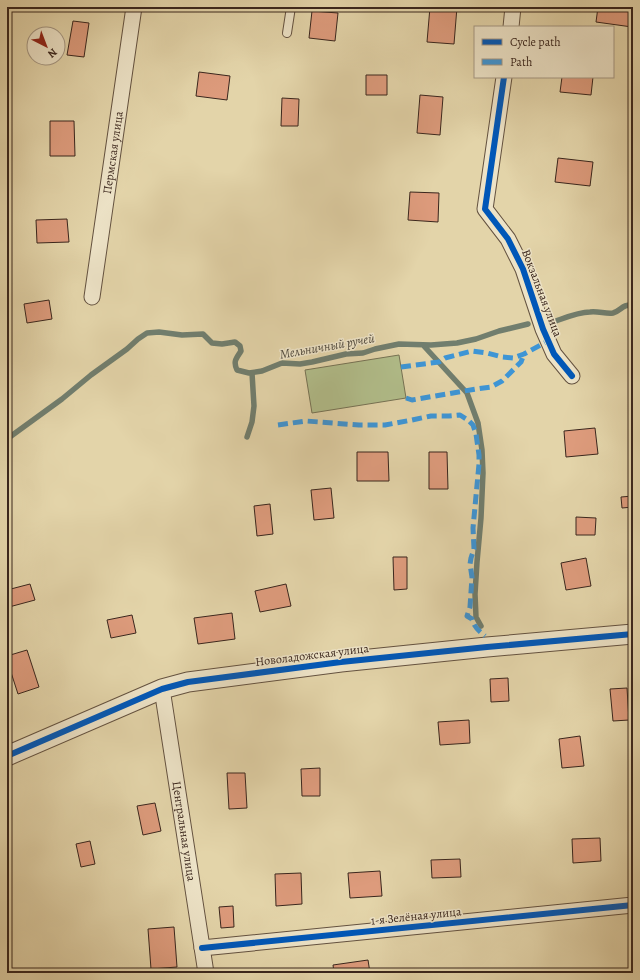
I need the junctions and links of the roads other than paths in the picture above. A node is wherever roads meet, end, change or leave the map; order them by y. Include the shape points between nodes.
1 (134, 7) edge
2 (291, 7) edge
3 (514, 7) edge
4 (511, 26) edge
5 (287, 33) dead end
6 (504, 78) edge
7 (92, 297) dead end
8 (572, 376) dead end
9 (633, 634) edge
10 (162, 689) junction
11 (7, 756) edge
12 (633, 905) edge
13 (202, 948) junction
14 (206, 973) edge

1 - 7 street, Пермская улица
2 - 5 lane
3 - 4 street
6 - 8 street, Вокзальная улица via 485,209 508,239 523,269 554,354
9 - 10 street, Новоладожская улица via 341,662 188,682
10 - 11 street, Новоладожская улица
10 - 13 street, Центральная улица
12 - 13 street, 1-я Зелёная улица
13 - 14 street, Центральная улица

